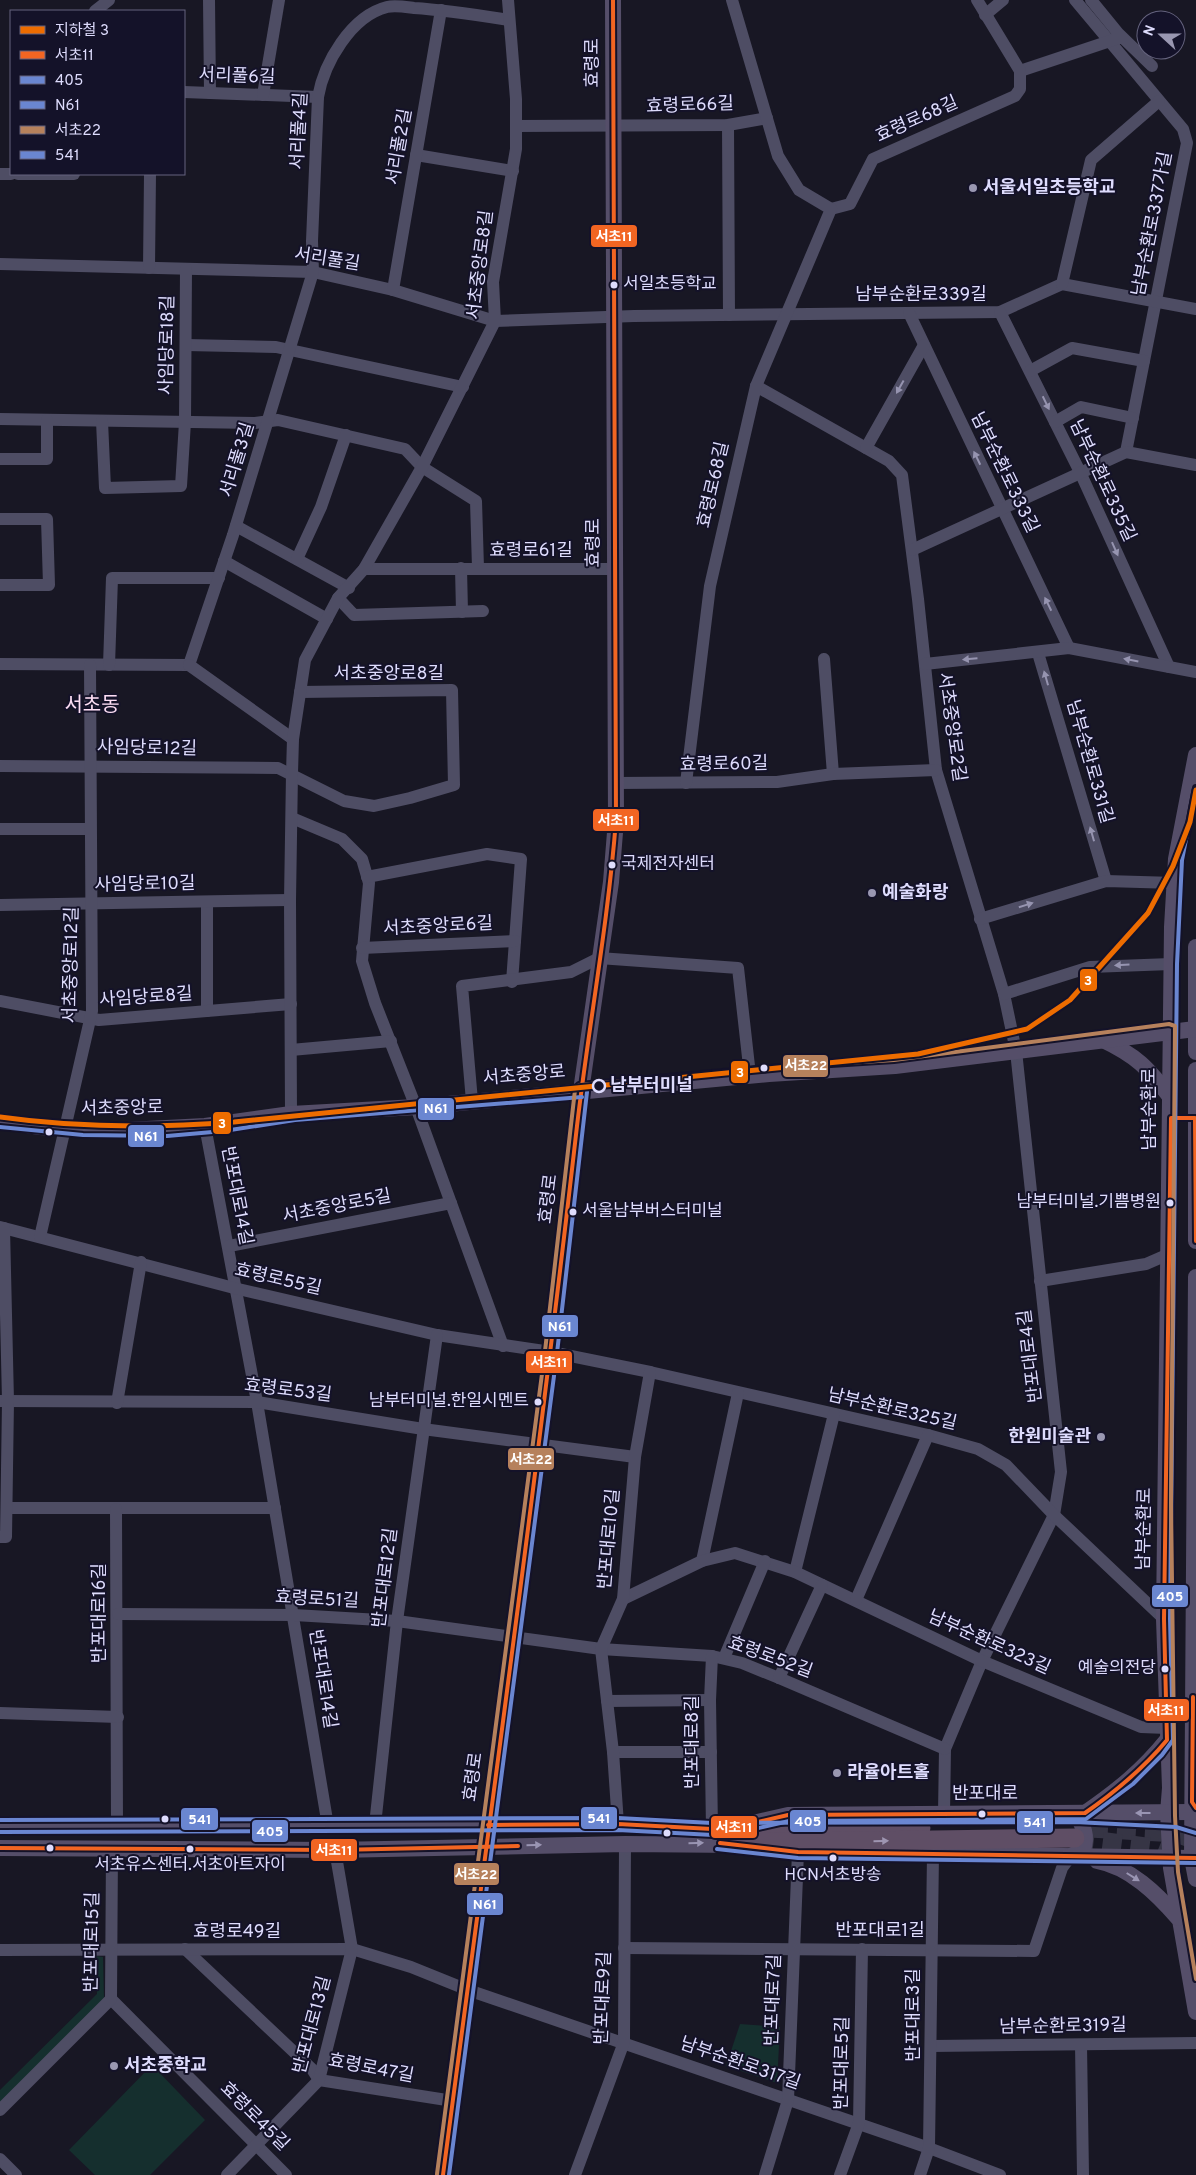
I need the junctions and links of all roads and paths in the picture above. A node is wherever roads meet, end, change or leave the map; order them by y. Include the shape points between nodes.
1 (209, 0) edge
2 (279, 0) edge
3 (508, 0) edge
4 (613, 0) edge
5 (732, 0) edge
6 (977, 0) edge
7 (1003, 0) edge
8 (1076, 0) edge
9 (1091, 0) edge
10 (373, 6) edge
11 (441, 10) junction
12 (985, 15) junction
13 (509, 20) junction
14 (1110, 42) junction
15 (1020, 71) junction
16 (185, 92) edge
17 (210, 93) junction
18 (263, 95) junction
19 (318, 96) junction
20 (1159, 101) junction
21 (767, 118) junction
22 (728, 125) junction
23 (516, 126) junction
24 (614, 126) junction
25 (1191, 137) edge
26 (416, 156) junction
27 (513, 171) junction
28 (150, 175) edge
29 (831, 209) junction
30 (0, 264) edge
31 (149, 268) junction
32 (186, 269) junction
33 (314, 272) junction
34 (1062, 284) junction
35 (393, 290) junction
36 (1155, 301) junction
37 (1196, 309) edge
38 (1000, 312) junction
39 (909, 313) junction
40 (787, 314) junction
41 (729, 315) junction
42 (613, 317) junction
43 (495, 321) junction
44 (186, 345) junction
45 (924, 345) junction
46 (289, 351) junction
47 (1144, 361) junction
48 (1030, 371) junction
49 (756, 386) junction
50 (463, 387) junction
51 (1133, 418) junction
52 (0, 419) edge
53 (47, 420) junction
54 (102, 421) junction
55 (268, 421) junction
56 (185, 422) junction
57 (1055, 422) junction
58 (346, 435) junction
59 (866, 448) junction
60 (1126, 452) junction
61 (0, 459) edge
62 (1196, 464) edge
63 (422, 467) junction
64 (1080, 472) junction
65 (1002, 510) junction
66 (0, 519) edge
67 (236, 526) junction
68 (912, 550) junction
69 (297, 559) junction
70 (224, 561) junction
71 (461, 568) junction
72 (478, 568) junction
73 (364, 569) junction
74 (614, 569) junction
75 (219, 578) junction
76 (0, 585) edge
77 (349, 588) junction
78 (338, 598) junction
79 (483, 611) dead end
80 (462, 612) junction
81 (327, 619) junction
82 (1069, 648) junction
83 (1038, 653) junction
84 (824, 659) dead end
85 (0, 664) edge
86 (925, 664) junction
87 (90, 665) junction
88 (109, 665) junction
89 (189, 665) junction
90 (1169, 667) junction
91 (1196, 672) edge
92 (300, 692) junction
93 (294, 739) junction
94 (1196, 755) edge
95 (0, 766) edge
96 (90, 766) junction
97 (936, 770) junction
98 (292, 773) junction
99 (833, 774) junction
100 (615, 783) junction
101 (686, 783) junction
102 (292, 818) junction
103 (0, 829) edge
104 (90, 829) junction
105 (367, 877) junction
106 (1106, 881) junction
107 (1175, 883) junction
108 (290, 900) junction
109 (207, 902) junction
110 (91, 904) junction
111 (0, 905) edge
112 (980, 919) junction
113 (515, 941) junction
114 (1196, 947) edge
115 (362, 948) junction
116 (599, 958) junction
117 (1171, 964) junction
118 (512, 982) junction
119 (1004, 994) junction
120 (0, 1001) edge
121 (291, 1004) junction
122 (208, 1011) junction
123 (91, 1020) junction
124 (1195, 1029) edge
125 (1170, 1030) junction
126 (1100, 1039) junction
127 (391, 1041) junction
128 (291, 1050) junction
129 (1016, 1051) junction
130 (1196, 1052) edge
131 (1196, 1070) edge
132 (750, 1075) junction
133 (581, 1091) junction
134 (1171, 1098) junction
135 (472, 1101) junction
136 (416, 1106) junction
137 (291, 1114) junction
138 (1171, 1118) junction
139 (1195, 1118) edge
140 (0, 1121) edge
141 (205, 1126) junction
142 (65, 1129) junction
143 (451, 1203) junction
144 (2, 1228) edge
145 (40, 1236) junction
146 (1196, 1241) edge
147 (229, 1246) junction
148 (1169, 1254) junction
149 (141, 1262) junction
150 (1196, 1277) edge
151 (1040, 1281) junction
152 (234, 1288) junction
153 (1196, 1320) edge
154 (437, 1335) junction
155 (503, 1346) junction
156 (551, 1352) junction
157 (650, 1372) junction
158 (738, 1393) junction
159 (4, 1401) edge
160 (257, 1402) junction
161 (117, 1403) junction
162 (834, 1414) junction
163 (423, 1429) junction
164 (928, 1435) junction
165 (538, 1444) junction
166 (635, 1457) junction
167 (7, 1508) junction
168 (275, 1508) junction
169 (116, 1509) junction
170 (1054, 1515) junction
171 (0, 1537) edge
172 (702, 1561) junction
173 (765, 1561) junction
174 (795, 1572) junction
175 (822, 1585) junction
176 (623, 1599) junction
177 (856, 1600) junction
178 (118, 1614) junction
179 (294, 1615) junction
180 (1164, 1619) junction
181 (397, 1622) junction
182 (513, 1637) junction
183 (601, 1650) junction
184 (718, 1657) junction
185 (982, 1661) junction
186 (779, 1678) junction
187 (710, 1700) junction
188 (607, 1701) junction
189 (0, 1713) edge
190 (118, 1717) junction
191 (1167, 1734) junction
192 (945, 1749) junction
193 (613, 1752) junction
194 (710, 1752) junction
195 (1168, 1812) junction
196 (1192, 1812) junction
197 (944, 1814) junction
198 (618, 1824) junction
199 (375, 1825) junction
200 (488, 1825) junction
201 (0, 1826) edge
202 (117, 1826) junction
203 (328, 1826) junction
204 (712, 1829) junction
205 (1076, 1830) junction
206 (731, 1835) junction
207 (625, 1844) junction
208 (485, 1846) junction
209 (0, 1848) edge
210 (112, 1849) junction
211 (335, 1850) junction
212 (798, 1852) junction
213 (933, 1854) junction
214 (1170, 1858) junction
215 (1192, 1858) junction
216 (1196, 1879) edge
217 (1179, 1919) junction
218 (624, 1948) junction
219 (793, 1948) junction
220 (185, 1949) junction
221 (352, 1949) junction
222 (862, 1949) junction
223 (932, 1949) junction
224 (0, 1950) edge
225 (110, 1950) junction
226 (468, 1990) junction
227 (111, 1999) junction
228 (1196, 2012) edge
229 (624, 2042) junction
230 (1196, 2043) edge
231 (1081, 2045) junction
232 (931, 2046) junction
233 (319, 2080) junction
234 (788, 2100) junction
235 (453, 2101) junction
236 (0, 2110) edge
237 (859, 2123) junction
238 (257, 2144) junction
239 (929, 2148) junction
240 (0, 2159) edge
241 (16, 2175) edge
242 (226, 2175) edge
243 (286, 2175) edge
244 (443, 2175) edge
245 (575, 2175) edge
246 (765, 2175) edge
247 (840, 2175) edge
248 (920, 2175) edge
249 (1000, 2175) edge
250 (1084, 2175) edge

1 - 17 street
2 - 18 street
3 - 13 street, 서초중앙로8길
4 - 24 main road, 효령로
5 - 21 street
6 - 12 street
7 - 12 street
8 - 14 street, 남부순환로337가길
9 - 14 street via 1118,33 1152,66 1122,37
10 - 11 street, 서리풀4길
10 - 19 street, 서리풀4길 via 335,52
11 - 13 street, 서리풀4길
11 - 26 street, 서리풀2길
12 - 15 street
13 - 23 street, 서초중앙로8길
14 - 15 street
14 - 20 street, 남부순환로337가길
15 - 29 street, 효령로68길 via 1020,90 1016,96 873,158 850,204
16 - 17 street, 서리풀6길
17 - 18 street, 서리풀6길
18 - 19 street, 서리풀6길
19 - 33 street, 서리풀4길 via 312,241
20 - 25 street, 남부순환로337가길
20 - 34 street via 1091,160
21 - 22 street, 효령로66길
21 - 29 street via 778,156 799,190
22 - 24 street, 효령로66길
22 - 41 street
23 - 24 street
23 - 27 street, 서초중앙로8길
24 - 42 main road, 효령로
25 - 36 street, 남부순환로337가길 via 1187,143
26 - 27 street
26 - 35 street, 서리풀2길
27 - 43 street, 서초중앙로8길 via 494,282
28 - 31 street
29 - 40 street, 효령로68길
30 - 31 street, 서리풀길
31 - 32 street, 서리풀길
32 - 33 street, 서리풀길
32 - 44 street, 사임당로18길
33 - 35 street, 서리풀길
33 - 46 street, 서리풀3길
34 - 36 street
34 - 38 street, 남부순환로339길
35 - 43 street, 서리풀길
36 - 37 street
36 - 47 street, 남부순환로337가길
38 - 39 street, 남부순환로339길
38 - 48 street, 남부순환로335길
39 - 40 street, 남부순환로339길
39 - 45 street, 남부순환로333길
40 - 41 street, 남부순환로339길
40 - 49 street, 효령로68길
41 - 42 street, 남부순환로339길
42 - 43 street, 서리풀길
42 - 74 main road, 효령로
43 - 50 street, 서초중앙로8길
44 - 46 street
44 - 56 street, 사임당로18길
45 -> 59 street
65 -> 45 street, 남부순환로333길
46 - 50 street
46 - 55 street, 서리풀3길
47 - 48 street via 1072,348
47 - 51 street, 남부순환로337가길
48 -> 57 street, 남부순환로335길
49 - 59 street, 서초중앙로2길
49 - 101 street, 효령로68길 via 710,586
50 - 63 street, 서초중앙로8길
51 - 57 street via 1081,407
51 - 60 street, 남부순환로337가길
52 - 53 street
53 - 54 street
53 - 61 street via 47,459
54 - 56 street
54 - 56 street, 사임당로18길 via 105,488 181,486
55 - 56 street via 255,424
55 - 58 street via 278,420
55 - 67 street, 서리풀3길
57 - 64 street, 남부순환로335길
58 - 63 street via 405,449
58 - 69 street via 322,507
59 - 68 street, 서초중앙로2길 via 889,461 902,475
60 - 62 street
60 - 64 street
63 - 72 street, 효령로61길 via 476,501
63 - 73 street, 서초중앙로8길
64 - 65 street
64 -> 90 street, 남부순환로335길
65 - 68 street
82 -> 65 street, 남부순환로333길
66 - 76 street via 47,519 49,585
67 - 69 street
67 - 70 street, 서리풀3길
68 - 86 street, 서초중앙로2길
69 - 77 street
70 - 75 street, 서리풀3길
70 - 81 street
71 - 72 street, 효령로61길
71 - 73 street, 효령로61길
71 - 80 street
72 - 74 street, 효령로61길
73 - 77 street, 서초중앙로8길
74 - 100 main road, 효령로
75 - 88 street via 112,578
75 - 89 street, 서리풀3길
77 - 78 street, 서초중앙로8길
78 - 80 street via 354,614
78 - 81 street, 서초중앙로8길
79 - 80 street
81 - 92 street, 서초중앙로8길 via 305,660
82 - 83 street
90 -> 82 street
83 -> 86 street
106 -> 83 street, 남부순환로331길
84 - 99 street
85 - 87 street
86 - 97 street, 서초중앙로2길
87 - 88 street
87 - 96 street, 서초중앙로12길
88 - 89 street
89 - 93 street
90 - 91 street
92 - 93 street, 서초중앙로8길
92 - 98 street, 서초중앙로8길 via 452,690 454,785 374,806 344,802
93 - 98 street, 서초중앙로8길
94 - 107 main road, 남부순환로
95 - 96 street, 사임당로12길
96 - 98 street, 사임당로12길 via 278,768
96 - 104 street, 서초중앙로12길
97 - 99 street, 효령로60길
97 - 112 street, 서초중앙로2길
98 - 102 street, 서초중앙로8길
99 - 101 street, 효령로60길 via 776,782
100 - 101 street, 효령로60길
100 - 116 main road, 효령로 via 611,882
102 - 105 street, 서초중앙로6길 via 342,839 362,859
102 - 108 street, 서초중앙로8길
103 - 104 street
104 - 110 street, 서초중앙로12길
105 - 113 street via 487,854 521,859
105 - 115 street, 서초중앙로6길
106 - 107 street
112 -> 106 street
107 - 117 main road, 남부순환로
108 - 109 street, 사임당로10길
108 - 121 street, 서초중앙로8길
109 - 110 street, 사임당로10길
109 - 122 street, 사임당로8길
110 - 111 street, 사임당로10길
110 - 123 street, 서초중앙로12길
112 - 119 street, 서초중앙로2길
113 - 115 street, 서초중앙로6길
113 - 118 street
114 - 124 main road
115 - 127 street, 서초중앙로6길 via 362,961
116 - 118 street via 571,972
116 - 132 street via 738,968
116 - 133 main road, 효령로
117 -> 119 street via 1090,967
117 - 125 main road, 남부순환로
118 - 135 street via 462,986
119 - 129 street, 서초중앙로2길
120 - 123 street, 사임당로8길
121 - 122 street, 사임당로8길
121 - 128 street, 서초중앙로8길
122 - 123 street, 사임당로8길
123 - 142 street, 서초중앙로12길
124 - 125 main road, 서초중앙로
124 - 130 main road
125 - 126 main road, 서초중앙로
125 - 134 main road, 남부순환로
126 - 129 main road, 서초중앙로
126 - 134 main road via 1146,1066
127 - 128 street
127 - 136 street, 서초중앙로6길
128 - 137 street, 서초중앙로8길
129 - 132 main road, 서초중앙로 via 895,1066
129 - 151 street, 반포대로4길
131 - 139 main road
132 - 133 main road, 서초중앙로
133 - 135 main road, 서초중앙로
133 - 156 main road, 효령로
134 - 138 main road, 남부순환로
135 - 136 main road, 서초중앙로
136 - 137 main road, 서초중앙로
136 - 143 street
137 - 141 main road, 서초중앙로
138 - 139 main road
138 - 148 main road, 남부순환로
139 - 146 main road
140 - 142 main road, 서초중앙로
141 - 142 main road, 서초중앙로 via 116,1131
141 - 147 street, 반포대로14길
142 - 145 street, 서초중앙로
143 - 147 street, 서초중앙로5길
143 - 155 street
144 - 145 street, 효령로55길
144 - 159 street
145 - 149 street, 효령로55길
147 - 152 street, 반포대로14길
148 - 151 street via 1146,1264
148 - 180 main road, 남부순환로
149 - 152 street, 효령로55길
149 - 161 street
150 - 153 main road
151 - 170 street, 반포대로4길 via 1062,1472
152 - 154 street, 효령로55길
152 - 160 street, 반포대로14길
153 - 196 main road
154 - 155 street, 효령로55길
154 - 163 street, 반포대로12길
155 - 156 street, 효령로55길
156 - 157 street, 남부순환로325길
156 - 165 main road, 효령로
157 - 158 street, 남부순환로325길
157 - 166 street, 반포대로10길
158 - 162 street, 남부순환로325길
158 - 172 street
159 - 161 street, 효령로53길
159 - 167 street
160 - 161 street, 효령로53길
160 - 163 street, 효령로53길
160 - 168 street, 반포대로14길
162 - 164 street, 남부순환로325길
162 - 174 street
163 - 165 street, 효령로53길
163 - 181 street, 반포대로12길
164 - 170 street, 남부순환로325길 via 978,1449 1006,1465
164 - 177 street
165 - 166 street
165 - 182 main road, 효령로
166 - 176 street, 반포대로10길
167 - 169 street
167 - 171 street via 6,1537
168 - 169 street
168 - 179 street, 반포대로14길
169 - 178 street, 반포대로16길
170 - 180 street, 남부순환로325길
170 - 185 street, 반포대로4길
172 - 173 street, 남부순환로323길 via 736,1553
172 - 176 street, 남부순환로323길
173 - 174 street, 남부순환로323길
173 - 184 street
174 - 175 street, 남부순환로323길
175 - 177 street, 남부순환로323길
175 - 186 street
176 - 183 street, 반포대로10길
177 - 185 street, 남부순환로323길
178 - 179 street, 효령로51길
178 - 190 street, 반포대로16길
179 - 181 street, 효령로51길
179 - 203 street, 반포대로14길
180 - 191 main road, 남부순환로
181 - 182 street, 효령로51길
181 - 199 street, 반포대로12길
182 - 183 street, 효령로52길
182 - 200 main road, 효령로
183 - 184 street, 효령로52길
183 - 188 street
184 - 186 street, 효령로52길
184 - 187 street, 반포대로8길
185 - 191 street, 남부순환로323길 via 1141,1727
185 - 192 street, 반포대로4길
186 - 192 street, 효령로52길
187 - 188 street
187 - 194 street, 반포대로8길
188 - 193 street
189 - 190 street
190 - 202 street, 반포대로16길
191 - 195 main road, 남부순환로
191 - 205 main road via 1140,1771
192 - 197 street, 반포대로4길
193 - 194 street
193 - 198 street
194 - 204 street, 반포대로8길
195 - 196 main road, 반포대로
195 -> 205 main road, 반포대로
195 - 214 main road, 남부순환로
196 - 215 main road
197 - 205 main road, 반포대로
197 - 206 main road, 반포대로 via 788,1815
198 - 200 main road, 반포대로
198 - 204 main road, 반포대로
199 - 200 main road, 반포대로
199 - 203 main road, 반포대로
200 - 208 main road, 효령로
201 - 202 main road, 반포대로
202 - 203 main road, 반포대로
204 - 206 main road, 반포대로
205 - 206 highway
205 - 213 main road, 반포대로
205 - 214 main road, 반포대로
205 -> 217 main road via 1104,1862 1144,1884
205 - 223 street, 반포대로1길 via 1034,1951
207 -> 206 main road, 반포대로
206 - 212 main road, 반포대로
208 -> 207 main road, 반포대로
207 - 218 street, 반포대로9길
208 - 211 main road, 반포대로
208 - 226 main road, 효령로
209 - 210 main road, 반포대로
210 - 211 main road, 반포대로
210 - 225 street, 반포대로15길
211 - 221 street, 반포대로13길
212 - 213 main road, 반포대로
212 - 219 street, 반포대로7길
213 - 223 street, 반포대로3길
214 - 215 main road, 반포대로
214 - 217 main road, 남부순환로
215 - 216 main road
217 - 228 main road, 남부순환로
218 - 219 street, 반포대로1길
218 - 229 street, 반포대로9길
219 - 222 street, 반포대로1길
219 - 234 street, 반포대로7길
220 - 221 street, 효령로49길
220 - 225 street, 효령로49길
220 - 233 street, 효령로47길 via 312,2069
221 - 226 street, 효령로49길 via 411,1967
221 - 233 street, 반포대로13길
222 - 223 street, 반포대로1길
222 - 237 street, 반포대로5길
223 - 232 street, 반포대로3길
224 - 225 street, 효령로49길
225 - 227 street, 반포대로15길
226 - 229 street, 남부순환로317길
226 - 235 main road, 효령로
227 - 236 street, 반포대로15길
227 - 238 street, 효령로45길
229 - 234 street, 남부순환로317길
229 - 245 street, 반포대로9길
230 - 231 street, 남부순환로319길
231 - 232 street, 남부순환로319길
231 - 250 street
232 - 239 street, 반포대로3길
233 - 235 street, 효령로47길
233 - 238 street, 반포대로13길
234 - 237 street, 남부순환로317길
234 - 246 street, 반포대로7길
235 - 244 main road, 효령로
237 - 239 street, 남부순환로317길
237 - 247 street, 반포대로5길
238 - 242 street, 반포대로13길
238 - 243 street, 효령로45길
239 - 248 street, 반포대로3길
239 - 249 street, 남부순환로317길
240 - 241 street

